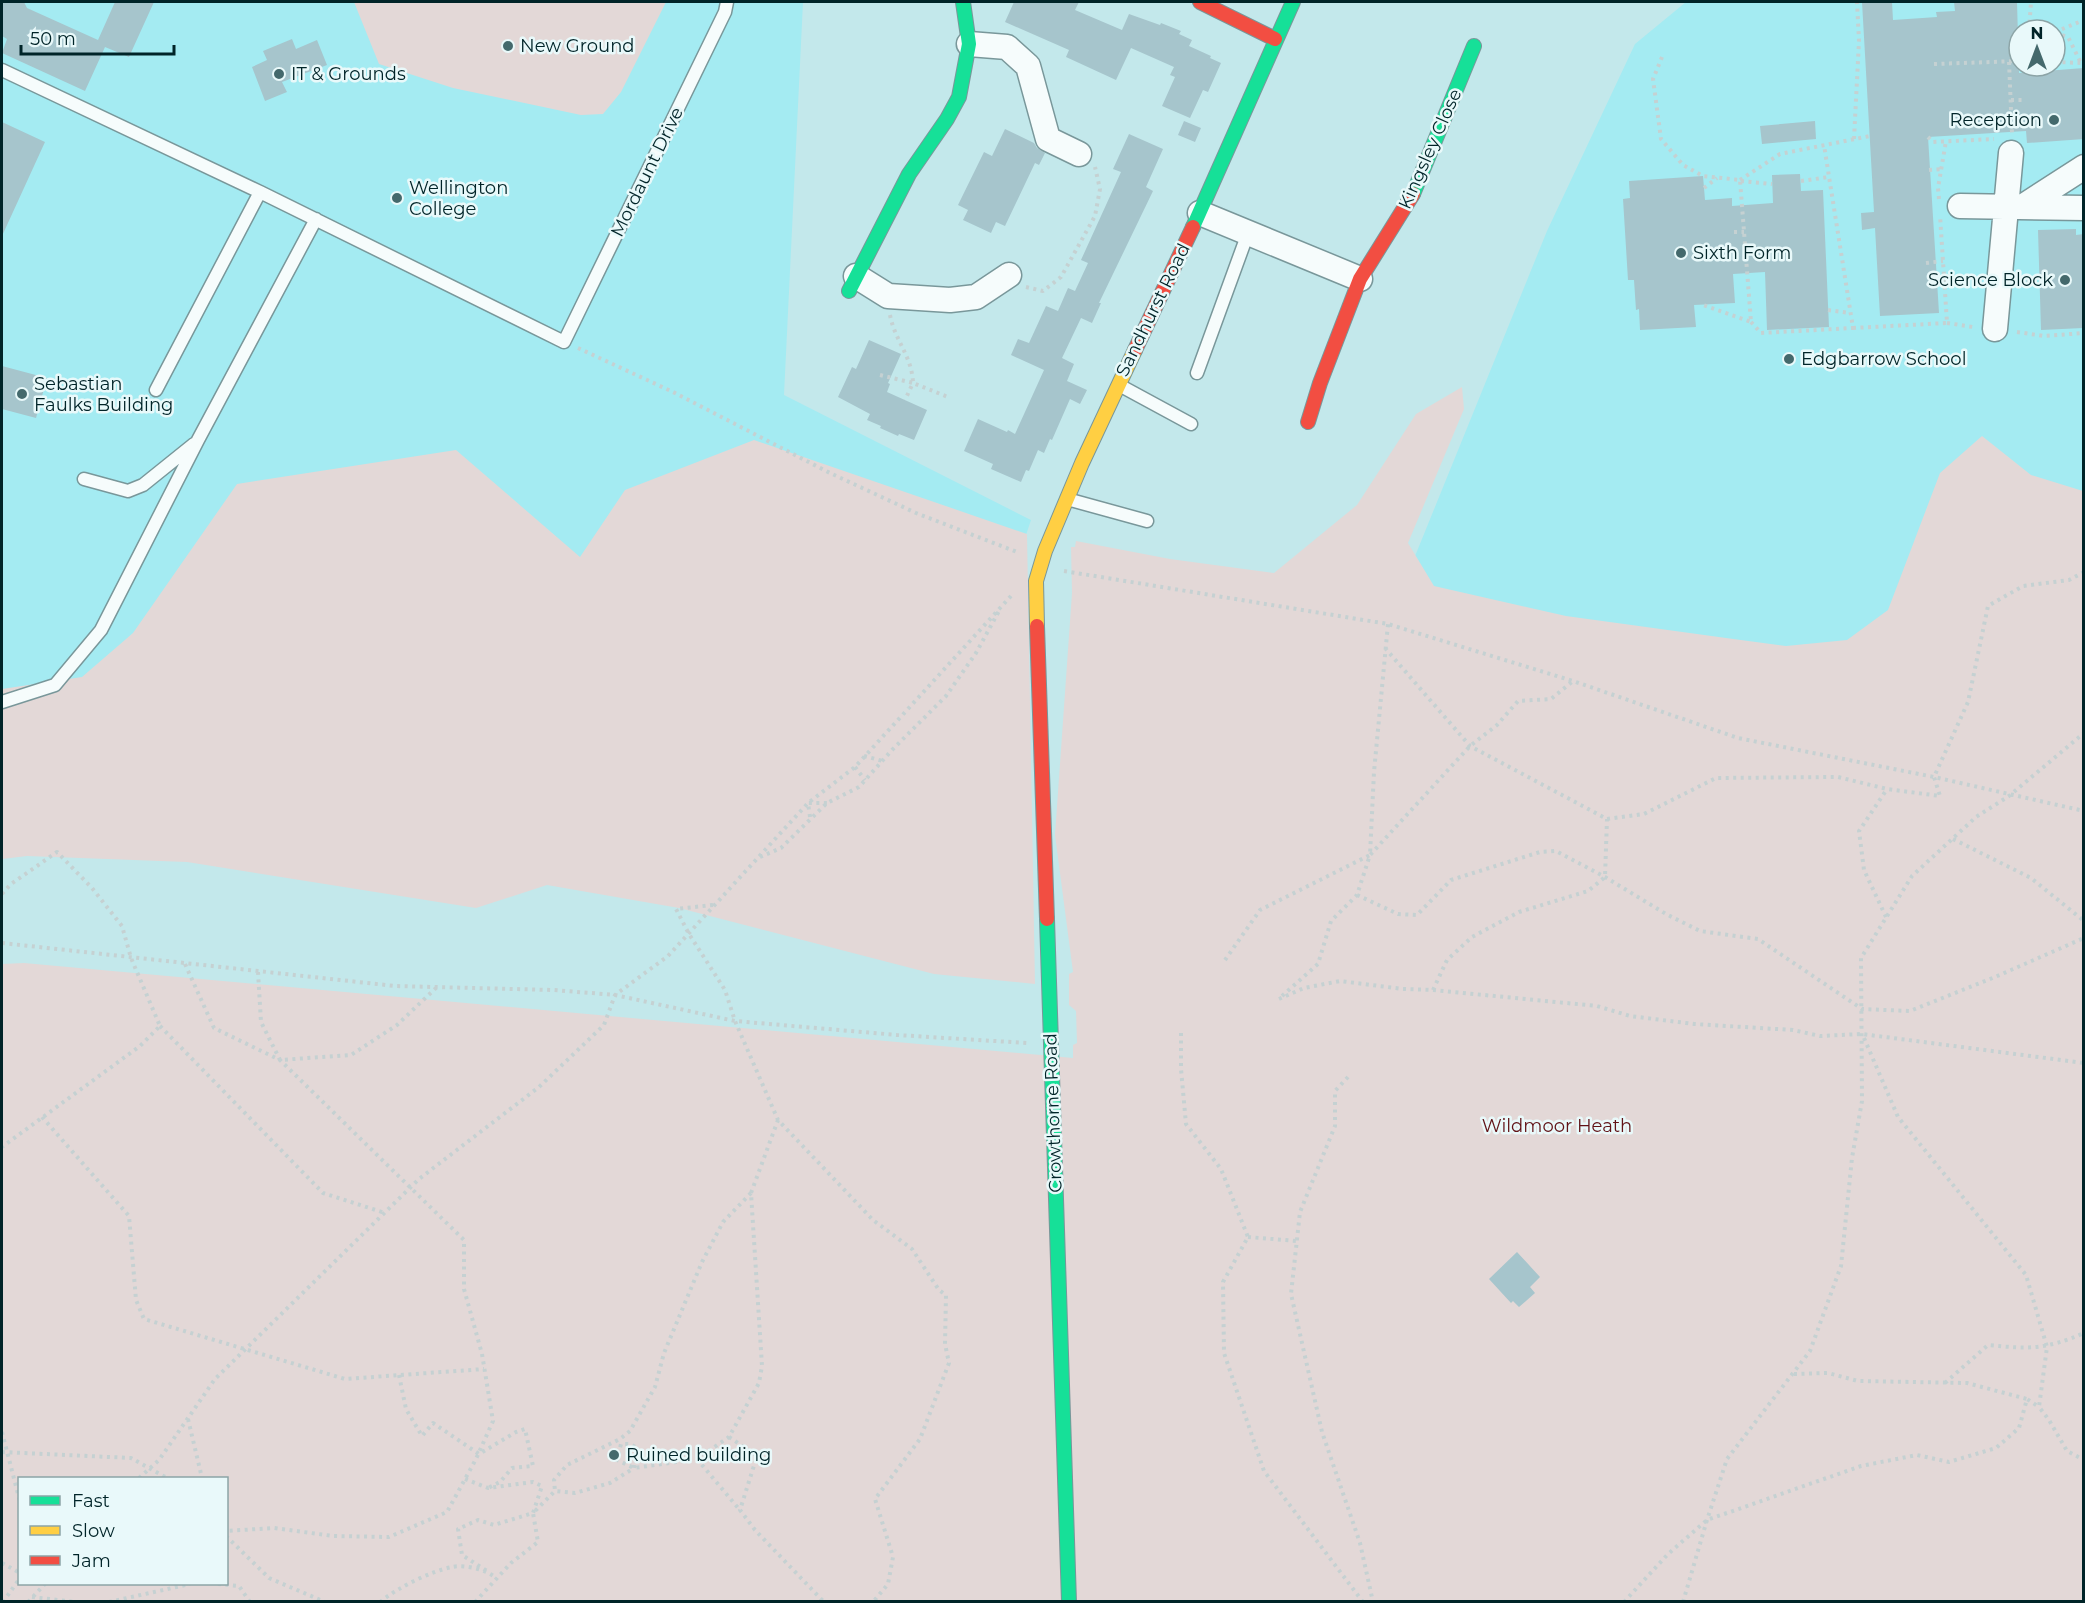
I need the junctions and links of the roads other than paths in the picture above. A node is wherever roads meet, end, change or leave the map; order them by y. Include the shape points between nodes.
1 (727, 2) edge
2 (963, 2) edge
3 (1200, 2) edge
4 (1293, 2) edge
5 (1275, 39) junction
6 (969, 44) junction
7 (1474, 46) dead end
8 (2, 70) edge
9 (2008, 143) road end
10 (1079, 154) road end
11 (2084, 167) edge
12 (260, 192) junction
13 (2015, 207) junction
14 (1950, 208) road end
15 (2084, 208) edge
16 (1200, 213) junction
17 (316, 219) junction
18 (1248, 233) junction
19 (1004, 278) road end
20 (1360, 279) junction
21 (853, 284) joint
22 (1995, 329) dead end
23 (1197, 373) dead end
24 (1118, 384) junction
25 (156, 390) dead end
26 (1308, 422) dead end
27 (1191, 424) dead end
28 (198, 440) junction
29 (84, 479) dead end
30 (1066, 498) junction
31 (1148, 522) dead end
32 (1036, 624) joint
33 (2, 702) edge
34 (1069, 1602) edge

1 - 17 lane, Mordaunt Drive via 564,342
2 - 6 street
3 - 5 street
4 - 5 street, Sandhurst Road
5 - 16 street, Sandhurst Road
6 - 10 street via 1007,48 1028,66 1048,139
6 - 21 street via 958,97 909,174
7 - 20 street, Kingsley Close via 1412,200
8 - 12 lane
9 - 13 street
11 - 13 street
12 - 17 lane
12 - 25 lane
13 - 14 street
13 - 15 street
13 - 22 street
16 - 18 street
16 - 24 street, Sandhurst Road
17 - 28 lane
18 - 20 street
18 - 23 lane
19 - 21 street via 976,297 950,300 891,296
20 - 26 street, Kingsley Close
24 - 27 lane
24 - 30 street, Sandhurst Road
28 - 29 lane via 143,485 128,491
28 - 33 lane via 101,630 55,685
30 - 31 lane
30 - 32 street, Sandhurst Road via 1040,561
32 - 34 street, Crowthorne Road via 1056,1026 1051,1044

